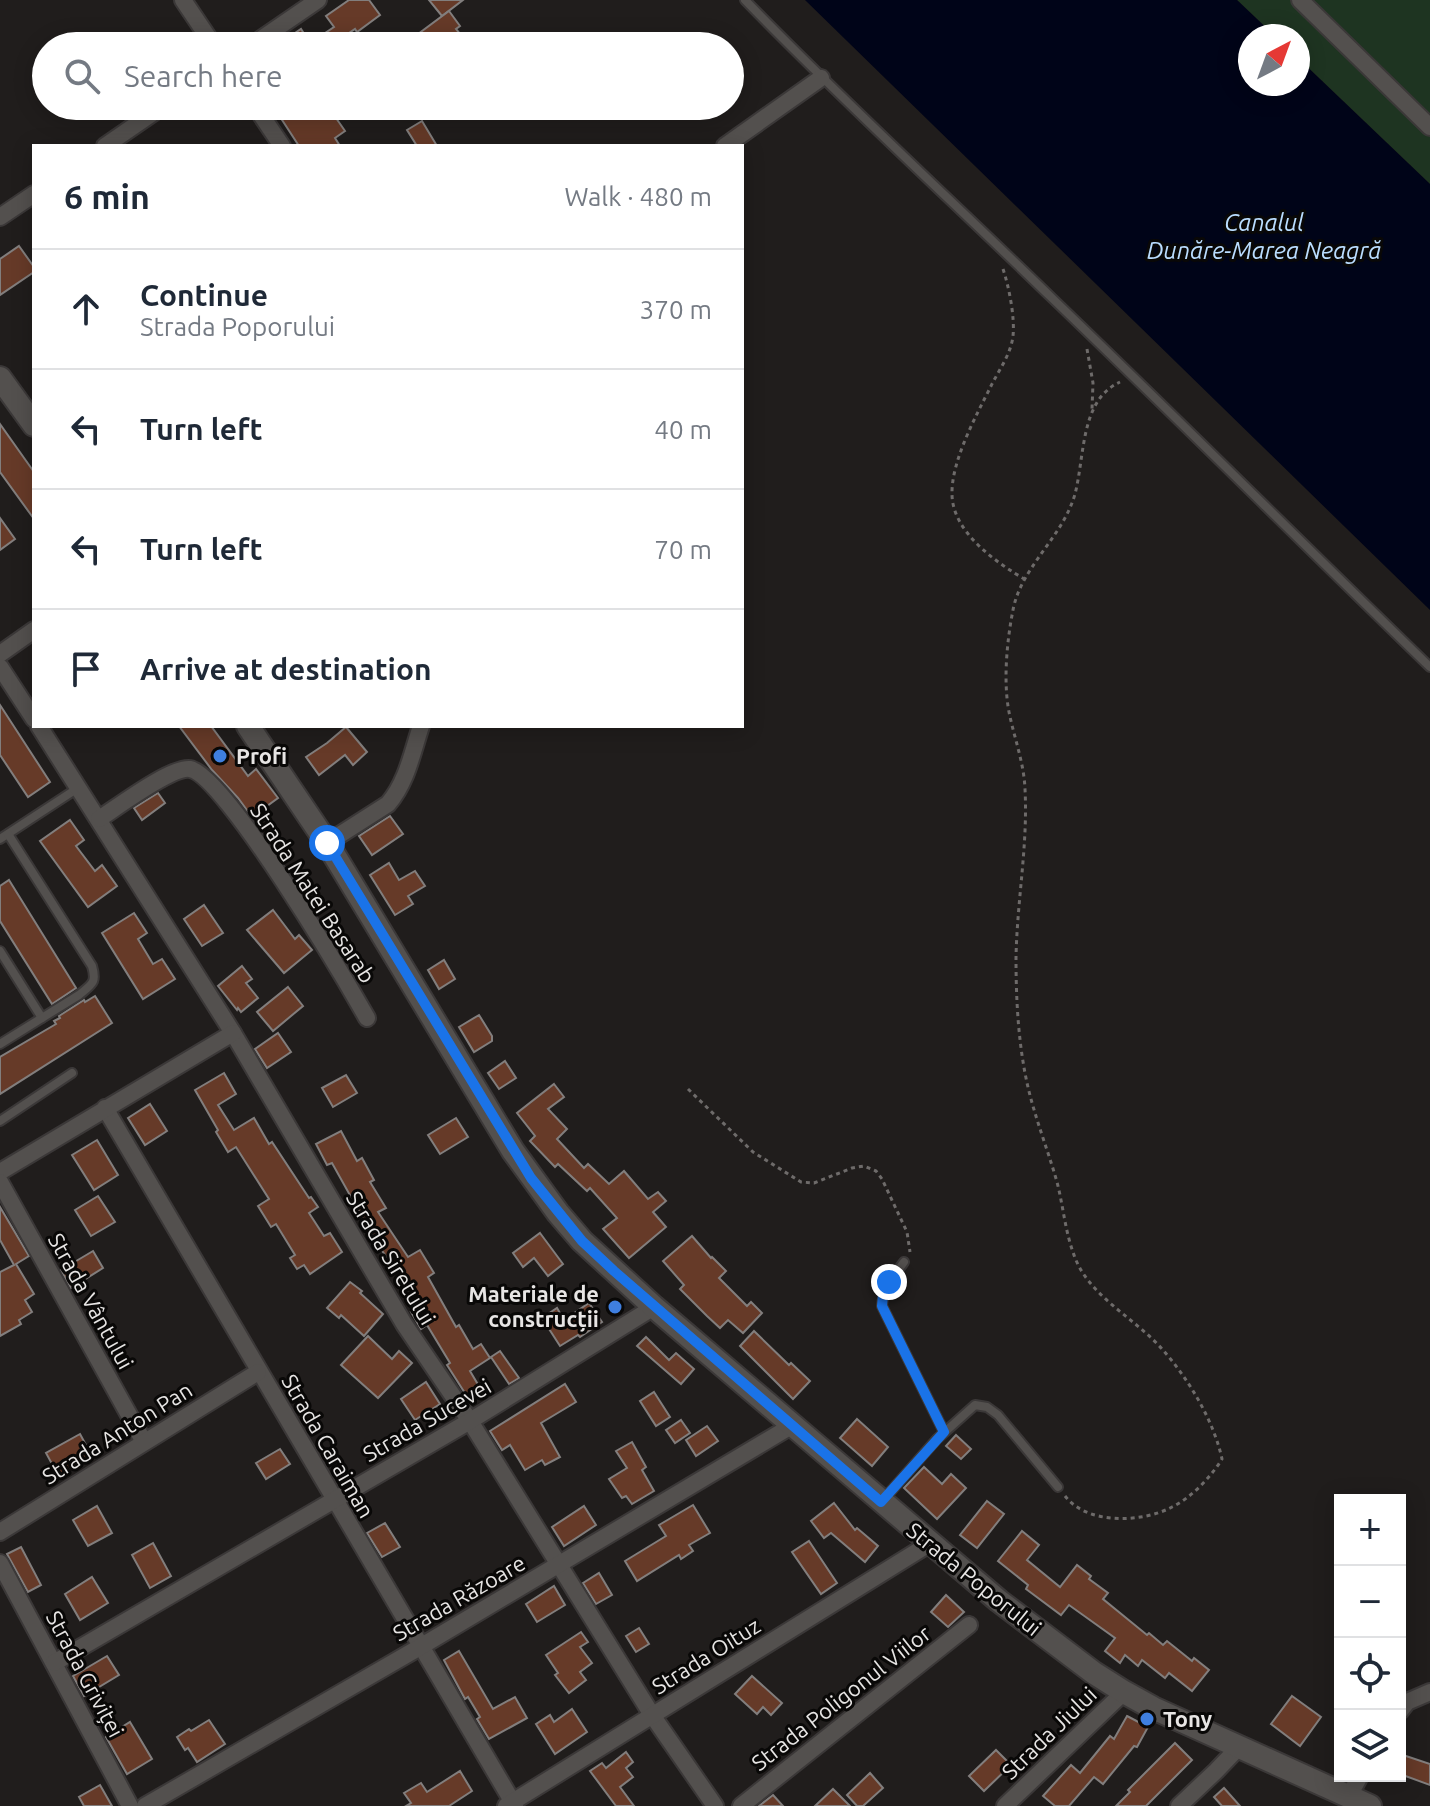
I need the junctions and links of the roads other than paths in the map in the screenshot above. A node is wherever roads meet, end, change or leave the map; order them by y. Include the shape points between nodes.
1 (183, 0) edge
2 (318, 0) edge
3 (745, 0) edge
4 (1300, 0) edge
5 (205, 32) edge
6 (271, 32) edge
7 (821, 78) junction
8 (143, 120) edge
9 (264, 120) edge
10 (1430, 127) edge
11 (108, 144) edge
12 (281, 144) edge
13 (728, 144) edge
14 (32, 195) edge
15 (0, 217) edge
16 (0, 378) edge
17 (32, 422) edge
18 (32, 631) edge
19 (0, 654) edge
20 (0, 667) edge
21 (1430, 667) edge
22 (32, 716) edge
23 (40, 728) edge
24 (249, 728) edge
25 (420, 728) edge
26 (79, 788) junction
27 (99, 819) junction
28 (4, 836) edge
29 (327, 843) junction
30 (0, 951) edge
31 (42, 1018) junction
32 (367, 1018) dead end
33 (233, 1033) junction
34 (0, 1044) edge
35 (72, 1073) dead end
36 (105, 1108) junction
37 (0, 1121) edge
38 (0, 1172) edge
39 (0, 1182) edge
40 (904, 1262) road end
41 (654, 1307) junction
42 (258, 1372) junction
43 (470, 1421) junction
44 (793, 1425) junction
45 (944, 1432) junction
46 (144, 1442) junction
47 (1058, 1487) road end
48 (334, 1500) junction
49 (881, 1502) junction
50 (0, 1532) edge
51 (929, 1544) junction
52 (0, 1563) edge
53 (559, 1564) junction
54 (969, 1625) dead end
55 (420, 1647) junction
56 (54, 1663) junction
57 (1124, 1692) junction
58 (1430, 1692) edge
59 (1401, 1710) edge
60 (652, 1715) junction
61 (1239, 1747) junction
62 (1357, 1782) edge
63 (1349, 1796) junction
64 (511, 1805) edge
65 (130, 1806) edge
66 (145, 1806) edge
67 (715, 1806) edge
68 (741, 1806) edge
69 (1005, 1806) edge
70 (1179, 1806) edge
71 (1370, 1806) edge

1 - 5 street
2 - 6 street
3 - 7 lane
4 - 10 street
7 - 13 street
7 - 21 lane
8 - 11 street
9 - 12 street
14 - 15 street
16 - 17 street
18 - 19 street
20 - 22 street
23 - 26 street, Strada Siretului
24 - 29 street, Strada Poporului
25 - 29 street via 393,798
26 - 27 street, Strada Siretului
26 - 28 lane
27 - 32 street, Strada Matei Basarab via 181,769 204,775 291,893
27 - 33 street, Strada Siretului
28 - 31 lane via 95,977
29 - 41 street, Strada Poporului via 531,1178 582,1241
30 - 31 lane
31 - 34 lane
33 - 36 street
33 - 43 street, Strada Siretului via 404,1324
35 - 37 lane
36 - 38 street
36 - 42 street, Strada Caraiman
39 - 46 street, Strada Vântului
40 - 45 lane via 883,1295 882,1306
41 - 43 street, Strada Sucevei
41 - 44 street, Strada Poporului
42 - 46 street, Strada Anton Pan
42 - 48 street, Strada Caraiman
43 - 48 street, Strada Sucevei
43 - 53 street, Strada Siretului
44 - 49 street, Strada Poporului
44 - 53 street, Strada Răzoare
45 - 47 lane via 975,1405 987,1407
45 - 49 lane
46 - 50 street, Strada Anton Pan
48 - 55 street, Strada Caraiman
48 - 56 street, Strada Sucevei
49 - 51 street, Strada Poporului
51 - 57 street, Strada Poporului
51 - 60 street, Strada Oituz
52 - 56 street, Strada Griviței
53 - 55 street, Strada Răzoare
53 - 60 street, Strada Siretului
54 - 68 street, Strada Poligonul Viilor
55 - 64 street, Strada Caraiman
55 - 66 street, Strada Răzoare
56 - 65 street, Strada Griviței
57 - 61 street, Strada Poporului
57 - 69 street, Strada Jiului
58 - 59 street
60 - 64 street, Strada Oituz
60 - 67 street, Strada Siretului
61 - 63 street, Strada Poporului
61 - 70 street
62 - 63 street
63 - 71 street, Strada Poporului

